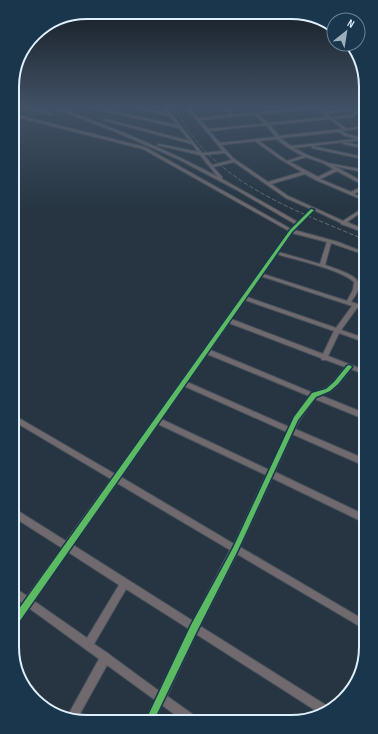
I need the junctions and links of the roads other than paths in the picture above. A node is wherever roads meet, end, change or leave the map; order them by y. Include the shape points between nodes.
1 (118, 141) edge
2 (125, 141) edge
3 (186, 141) edge
4 (217, 141) edge
5 (245, 141) edge
6 (258, 141) edge
7 (282, 141) edge
8 (346, 141) edge
9 (145, 142) junction
10 (341, 142) junction
11 (193, 143) joint
12 (220, 144) junction
13 (308, 145) junction
14 (359, 146) edge
15 (290, 147) junction
16 (225, 152) junction
17 (201, 154) junction
18 (306, 156) junction
19 (359, 157) edge
20 (234, 161) junction
21 (287, 162) junction
22 (326, 164) junction
23 (211, 166) junction
24 (336, 170) junction
25 (358, 170) joint
26 (304, 173) junction
27 (353, 178) junction
28 (317, 179) junction
29 (224, 181) junction
30 (359, 182) edge
31 (267, 184) junction
32 (359, 188) edge
33 (351, 194) junction
34 (359, 197) edge
35 (312, 210) junction
36 (359, 212) edge
37 (298, 224) junction
38 (343, 224) junction
39 (359, 230) edge
40 (292, 231) junction
41 (330, 241) junction
42 (359, 252) edge
43 (277, 253) junction
44 (322, 266) junction
45 (262, 275) junction
46 (245, 298) junction
47 (348, 302) junction
48 (356, 305) junction
49 (359, 306) edge
50 (228, 320) junction
51 (337, 331) junction
52 (359, 338) edge
53 (205, 351) junction
54 (324, 358) junction
55 (349, 367) junction
56 (359, 370) edge
57 (183, 383) junction
58 (314, 395) junction
59 (359, 414) edge
60 (157, 420) junction
61 (19, 424) edge
62 (291, 430) junction
63 (359, 460) edge
64 (271, 476) junction
65 (116, 479) junction
66 (19, 516) edge
67 (359, 517) edge
68 (67, 547) junction
69 (235, 550) junction
70 (124, 583) junction
71 (19, 594) edge
72 (28, 601) junction
73 (19, 614) edge
74 (359, 622) edge
75 (194, 628) junction
76 (88, 645) junction
77 (106, 657) junction
78 (160, 698) junction
79 (321, 708) edge
80 (74, 714) edge
81 (152, 715) edge
82 (185, 715) edge

1 - 40 street via 152,152
2 - 9 street
3 - 11 street
4 - 12 street
5 - 12 street
6 - 21 street
7 - 15 street
8 - 10 street
9 - 17 street
9 - 29 street
10 - 13 street
10 - 14 street
11 - 17 street
12 - 16 street
13 - 15 street
13 - 19 street
15 - 18 street
16 - 17 street
16 - 20 street
17 - 23 street
18 - 21 street
18 - 22 street
20 - 23 street
20 - 31 street
21 - 26 street
22 - 24 street
22 - 25 street
23 - 29 street
24 - 27 street
24 - 28 street
25 - 27 street
26 - 28 street
26 - 31 street
27 - 30 street
28 - 33 street
29 - 37 street
31 - 35 street
32 - 33 street
33 - 34 street
35 - 37 street
35 - 38 street
36 - 38 street
37 - 40 street
38 - 39 street
40 - 41 street
40 - 43 street
41 - 42 street
41 - 44 street
43 - 44 street
43 - 45 street
44 - 47 street via 355,280 356,286
45 - 46 street
45 - 47 street
46 - 50 street
46 - 51 street
47 - 48 street
48 - 49 street
48 - 51 street
50 - 53 street
50 - 54 street
51 - 52 street
51 - 54 street
53 - 57 street
53 - 58 street
54 - 55 street
55 - 56 street
55 - 58 street via 328,390
57 - 60 street
57 - 62 street
58 - 59 street
58 - 62 street
60 - 64 street
60 - 65 street
61 - 65 street
62 - 63 street
62 - 64 street
64 - 67 street
64 - 69 street
65 - 68 street
65 - 69 street
66 - 68 street
68 - 70 street
68 - 72 street
69 - 74 street
69 - 75 street
70 - 75 street
70 - 76 street
71 - 72 street
72 - 73 street
72 - 76 street
75 - 78 street
75 - 79 street
76 - 77 street
77 - 78 street
77 - 80 street
78 - 81 street
78 - 82 street

